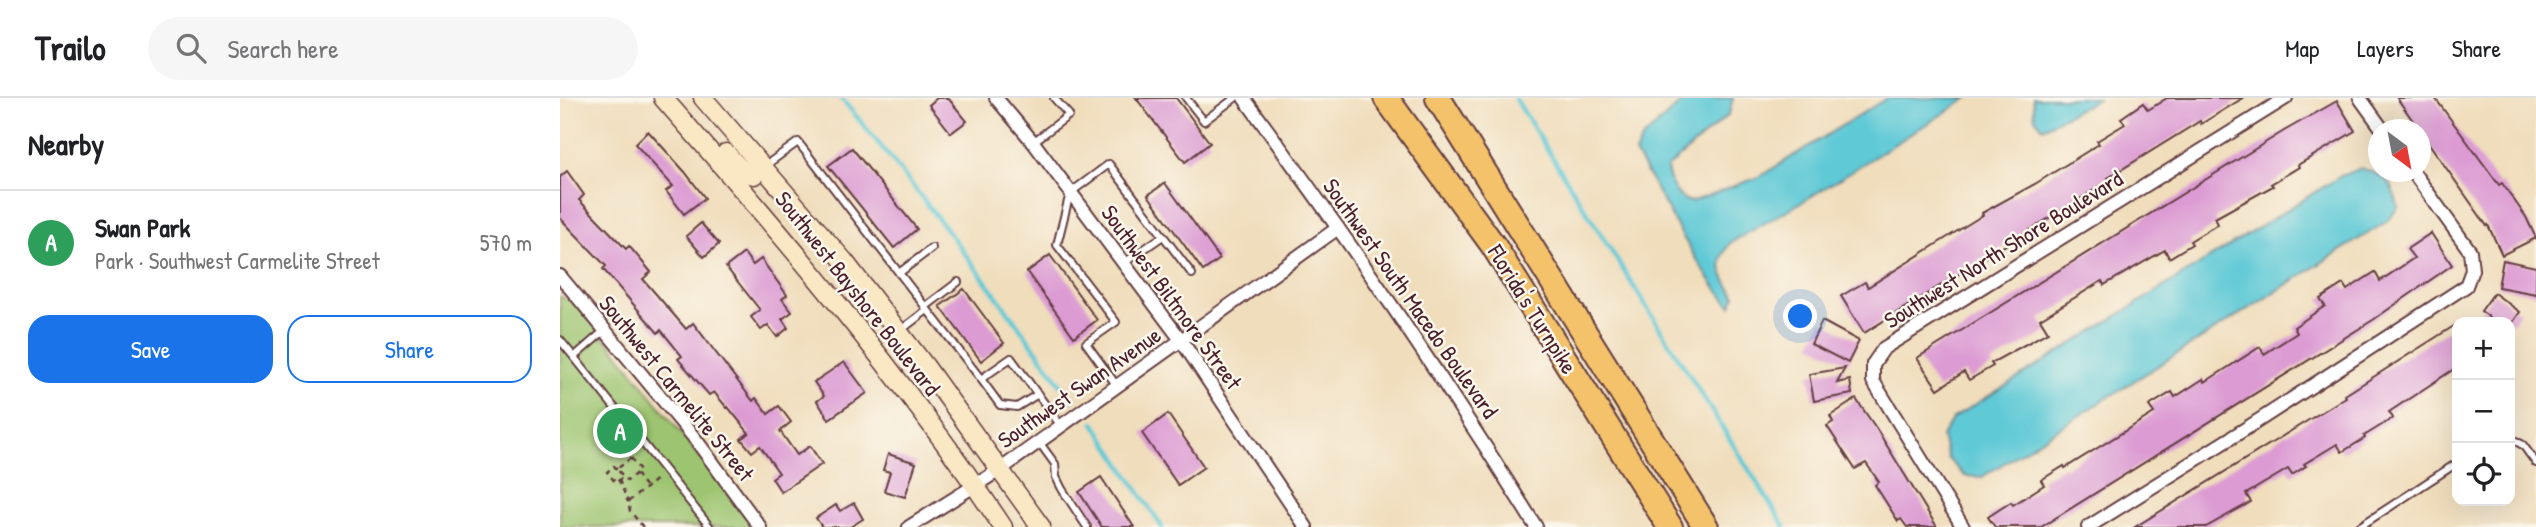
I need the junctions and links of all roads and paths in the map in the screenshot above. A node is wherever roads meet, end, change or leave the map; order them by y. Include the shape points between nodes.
1 (663, 98) edge
2 (677, 98) edge
3 (703, 98) edge
4 (996, 98) edge
5 (1054, 98) edge
6 (1186, 98) edge
7 (1235, 98) edge
8 (1244, 98) edge
9 (1386, 98) edge
10 (1438, 98) edge
11 (2286, 98) edge
12 (2360, 98) edge
13 (2375, 119) edge
14 (1033, 142) junction
15 (764, 167) junction
16 (2420, 182) edge
17 (1070, 193) junction
18 (756, 204) junction
19 (1338, 228) junction
20 (1163, 236) junction
21 (932, 248) dead end
22 (1123, 264) junction
23 (899, 273) junction
24 (1192, 274) dead end
25 (561, 278) edge
26 (958, 282) dead end
27 (873, 299) junction
28 (926, 308) junction
29 (605, 330) junction
30 (898, 331) junction
31 (560, 340) edge
32 (1181, 340) junction
33 (574, 357) junction
34 (981, 379) junction
35 (1117, 386) junction
36 (1038, 394) junction
37 (1061, 426) junction
38 (2515, 441) edge
39 (1039, 442) junction
40 (2536, 463) edge
41 (2452, 466) edge
42 (617, 469) junction
43 (1000, 469) junction
44 (666, 472) junction
45 (636, 474) junction
46 (623, 476) junction
47 (620, 480) junction
48 (975, 485) junction
49 (646, 487) junction
50 (628, 502) junction
51 (643, 527) edge
52 (710, 527) edge
53 (760, 527) edge
54 (909, 527) edge
55 (1003, 527) edge
56 (1041, 527) edge
57 (1087, 527) edge
58 (1306, 527) edge
59 (1536, 527) edge
60 (1670, 527) edge
61 (1706, 527) edge
62 (1963, 527) edge
63 (2088, 527) edge
64 (2359, 527) edge

1 - 18 main road, Southwest Bayshore Boulevard
2 - 15 main road via 740,168 754,175
3 - 15 main road, Southwest Bayshore Boulevard
4 - 14 street, Southwest Biltmore Street
5 - 14 lane via 1069,115
6 - 7 lane via 1205,121
8 - 19 street, Southwest South Macedo Boulevard
9 - 60 highway, Florida's Turnpike via 1493,245
10 - 61 highway, Florida's Turnpike
11 - 62 street, Southwest North Shore Boulevard via 1884,348 1873,364 1873,381
12 - 13 street
14 - 17 street, Southwest Biltmore Street
15 - 23 lane via 797,142
15 - 27 main road, Southwest Bayshore Boulevard
16 - 63 street via 2470,251 2472,270 2466,286
17 - 20 lane via 1109,164
17 - 22 street, Southwest Biltmore Street
17 - 35 lane via 1058,245 1116,322 1086,343
18 - 27 main road via 770,197 782,202 856,292
18 - 48 main road, Southwest Bayshore Boulevard
19 - 32 street, Southwest Swan Avenue
19 - 59 street, Southwest South Macedo Boulevard via 1465,412
20 - 22 lane
20 - 24 lane
21 - 23 lane
22 - 32 street, Southwest Biltmore Street
23 - 28 lane
25 - 29 street, Southwest Carmelite Street
26 - 28 lane
27 - 30 main road, Southwest Bayshore Boulevard
28 - 30 lane
28 - 34 lane
29 - 33 lane
29 - 53 street, Southwest Carmelite Street
30 - 43 main road, Southwest Bayshore Boulevard
31 - 33 lane
32 - 35 street, Southwest Swan Avenue
32 - 58 street, Southwest Biltmore Street
33 - 44 lane
34 - 36 lane via 1000,405 1017,407
34 - 36 lane via 1011,358
35 - 37 street, Southwest Swan Avenue
36 - 37 lane
37 - 39 street, Southwest Swan Avenue
38 - 40 lane
39 - 43 street, Southwest Swan Avenue
39 - 57 lane
41 - 64 lane
42 - 45 path via 631,458 640,470
42 - 46 path
42 - 47 path via 614,466 607,472 616,482
43 - 48 street, Southwest Swan Avenue
43 - 56 main road, Southwest Bayshore Boulevard
44 - 49 path
44 - 52 lane
45 - 46 path via 627,481
45 - 49 path
46 - 47 path
47 - 50 path
48 - 54 street, Southwest Swan Avenue
48 - 55 main road, Southwest Bayshore Boulevard
49 - 50 path
50 - 51 path

